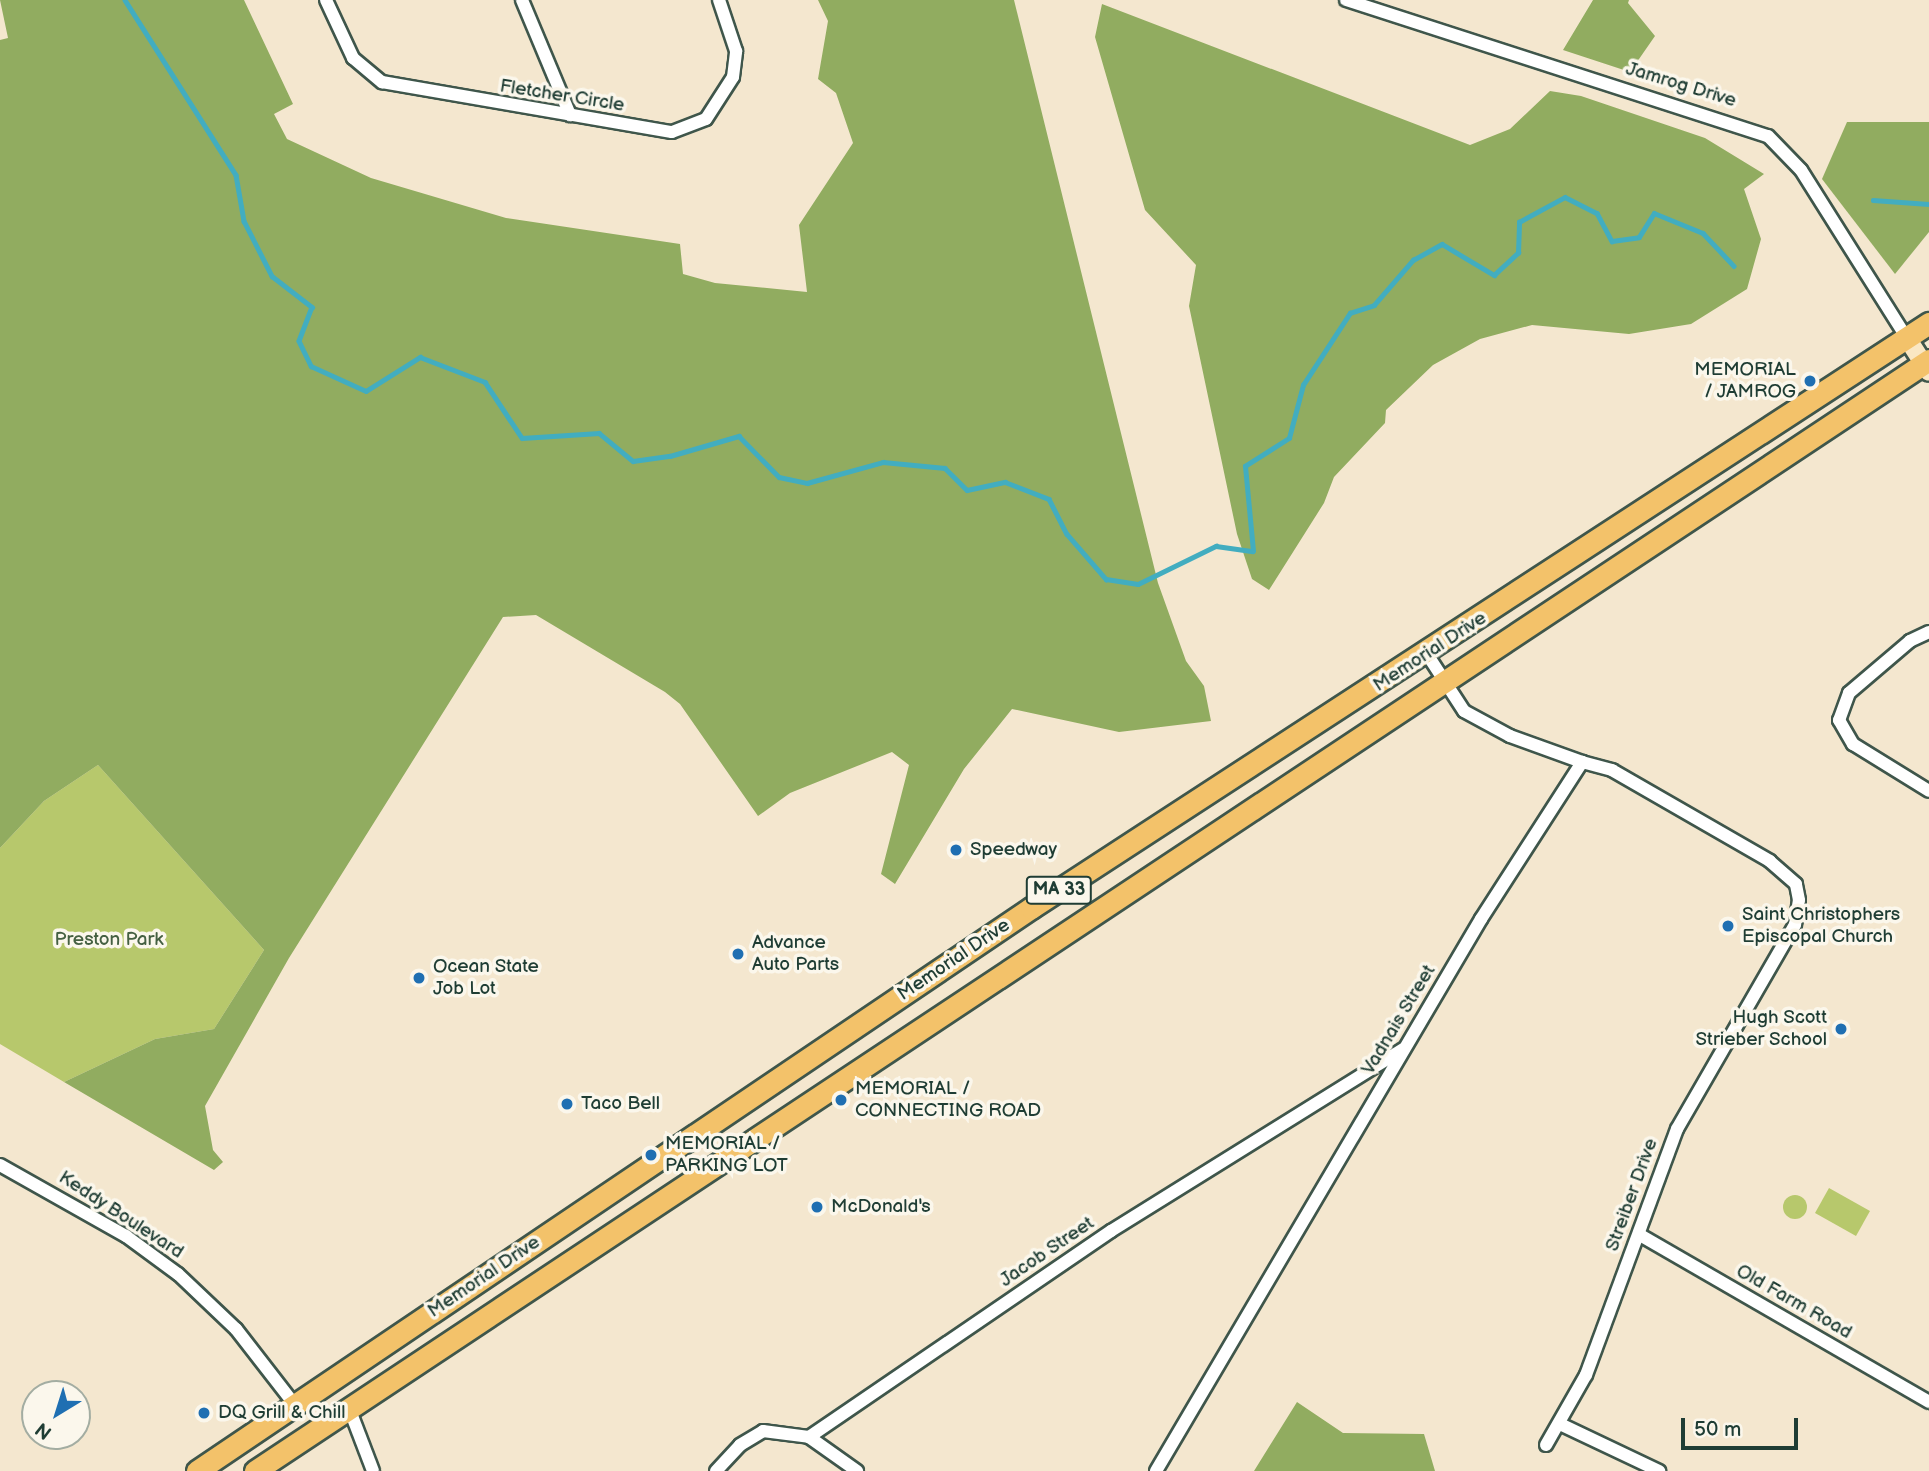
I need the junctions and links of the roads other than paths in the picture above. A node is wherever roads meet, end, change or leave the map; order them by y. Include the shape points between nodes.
1 (326, 0) edge
2 (522, 0) edge
3 (719, 0) edge
4 (1346, 0) edge
5 (570, 115) junction
6 (1929, 323) edge
7 (1907, 338) junction
8 (1927, 365) edge
9 (1929, 632) edge
10 (1427, 654) junction
11 (1446, 681) junction
12 (1582, 762) junction
13 (1929, 791) edge
14 (1404, 1048) junction
15 (664, 1155) junction
16 (0, 1165) edge
17 (690, 1183) junction
18 (1640, 1235) junction
19 (1929, 1402) edge
20 (295, 1405) junction
21 (349, 1408) junction
22 (1560, 1424) junction
23 (809, 1437) junction
24 (1546, 1445) dead end
25 (197, 1471) edge
26 (255, 1471) edge
27 (373, 1471) edge
28 (716, 1471) edge
29 (856, 1471) edge
30 (1156, 1471) edge
31 (1658, 1471) edge

1 - 5 street, Fletcher Circle via 353,58 382,82
2 - 5 street
3 - 5 street, Fletcher Circle via 737,61 726,92 701,124 672,132
4 - 7 street, Jamrog Drive via 1768,136 1801,170
6 - 7 main road, Memorial Drive / MA 33
7 - 8 street
7 - 10 main road, Memorial Drive / MA 33
8 - 11 main road, Memorial Drive / MA 33
9 - 13 street via 1910,641 1849,693 1839,720 1853,744
10 - 11 street
10 - 15 main road, Memorial Drive / MA 33 via 1031,908
11 - 12 street via 1464,711 1510,736
11 - 17 main road, Memorial Drive / MA 33
12 - 14 street, Vadnais Street
12 - 18 street, Streiber Drive via 1612,770 1770,861 1796,884 1799,900 1795,925 1677,1129
14 - 23 street, Jacob Street via 1111,1231
14 - 30 street, Vadnais Street
15 - 17 main road
15 - 20 main road, Memorial Drive / MA 33
16 - 20 street, Keddy Boulevard via 104,1223 178,1274 228,1320
17 - 21 main road, Memorial Drive / MA 33
18 - 19 street, Old Farm Road
18 - 22 street, Streiber Drive via 1586,1374
20 - 25 main road, Memorial Drive / MA 33
21 - 26 main road, Memorial Drive / MA 33
21 - 27 street
22 - 24 street, Streiber Drive
22 - 31 street
23 - 28 street via 763,1431 740,1445
23 - 29 street

